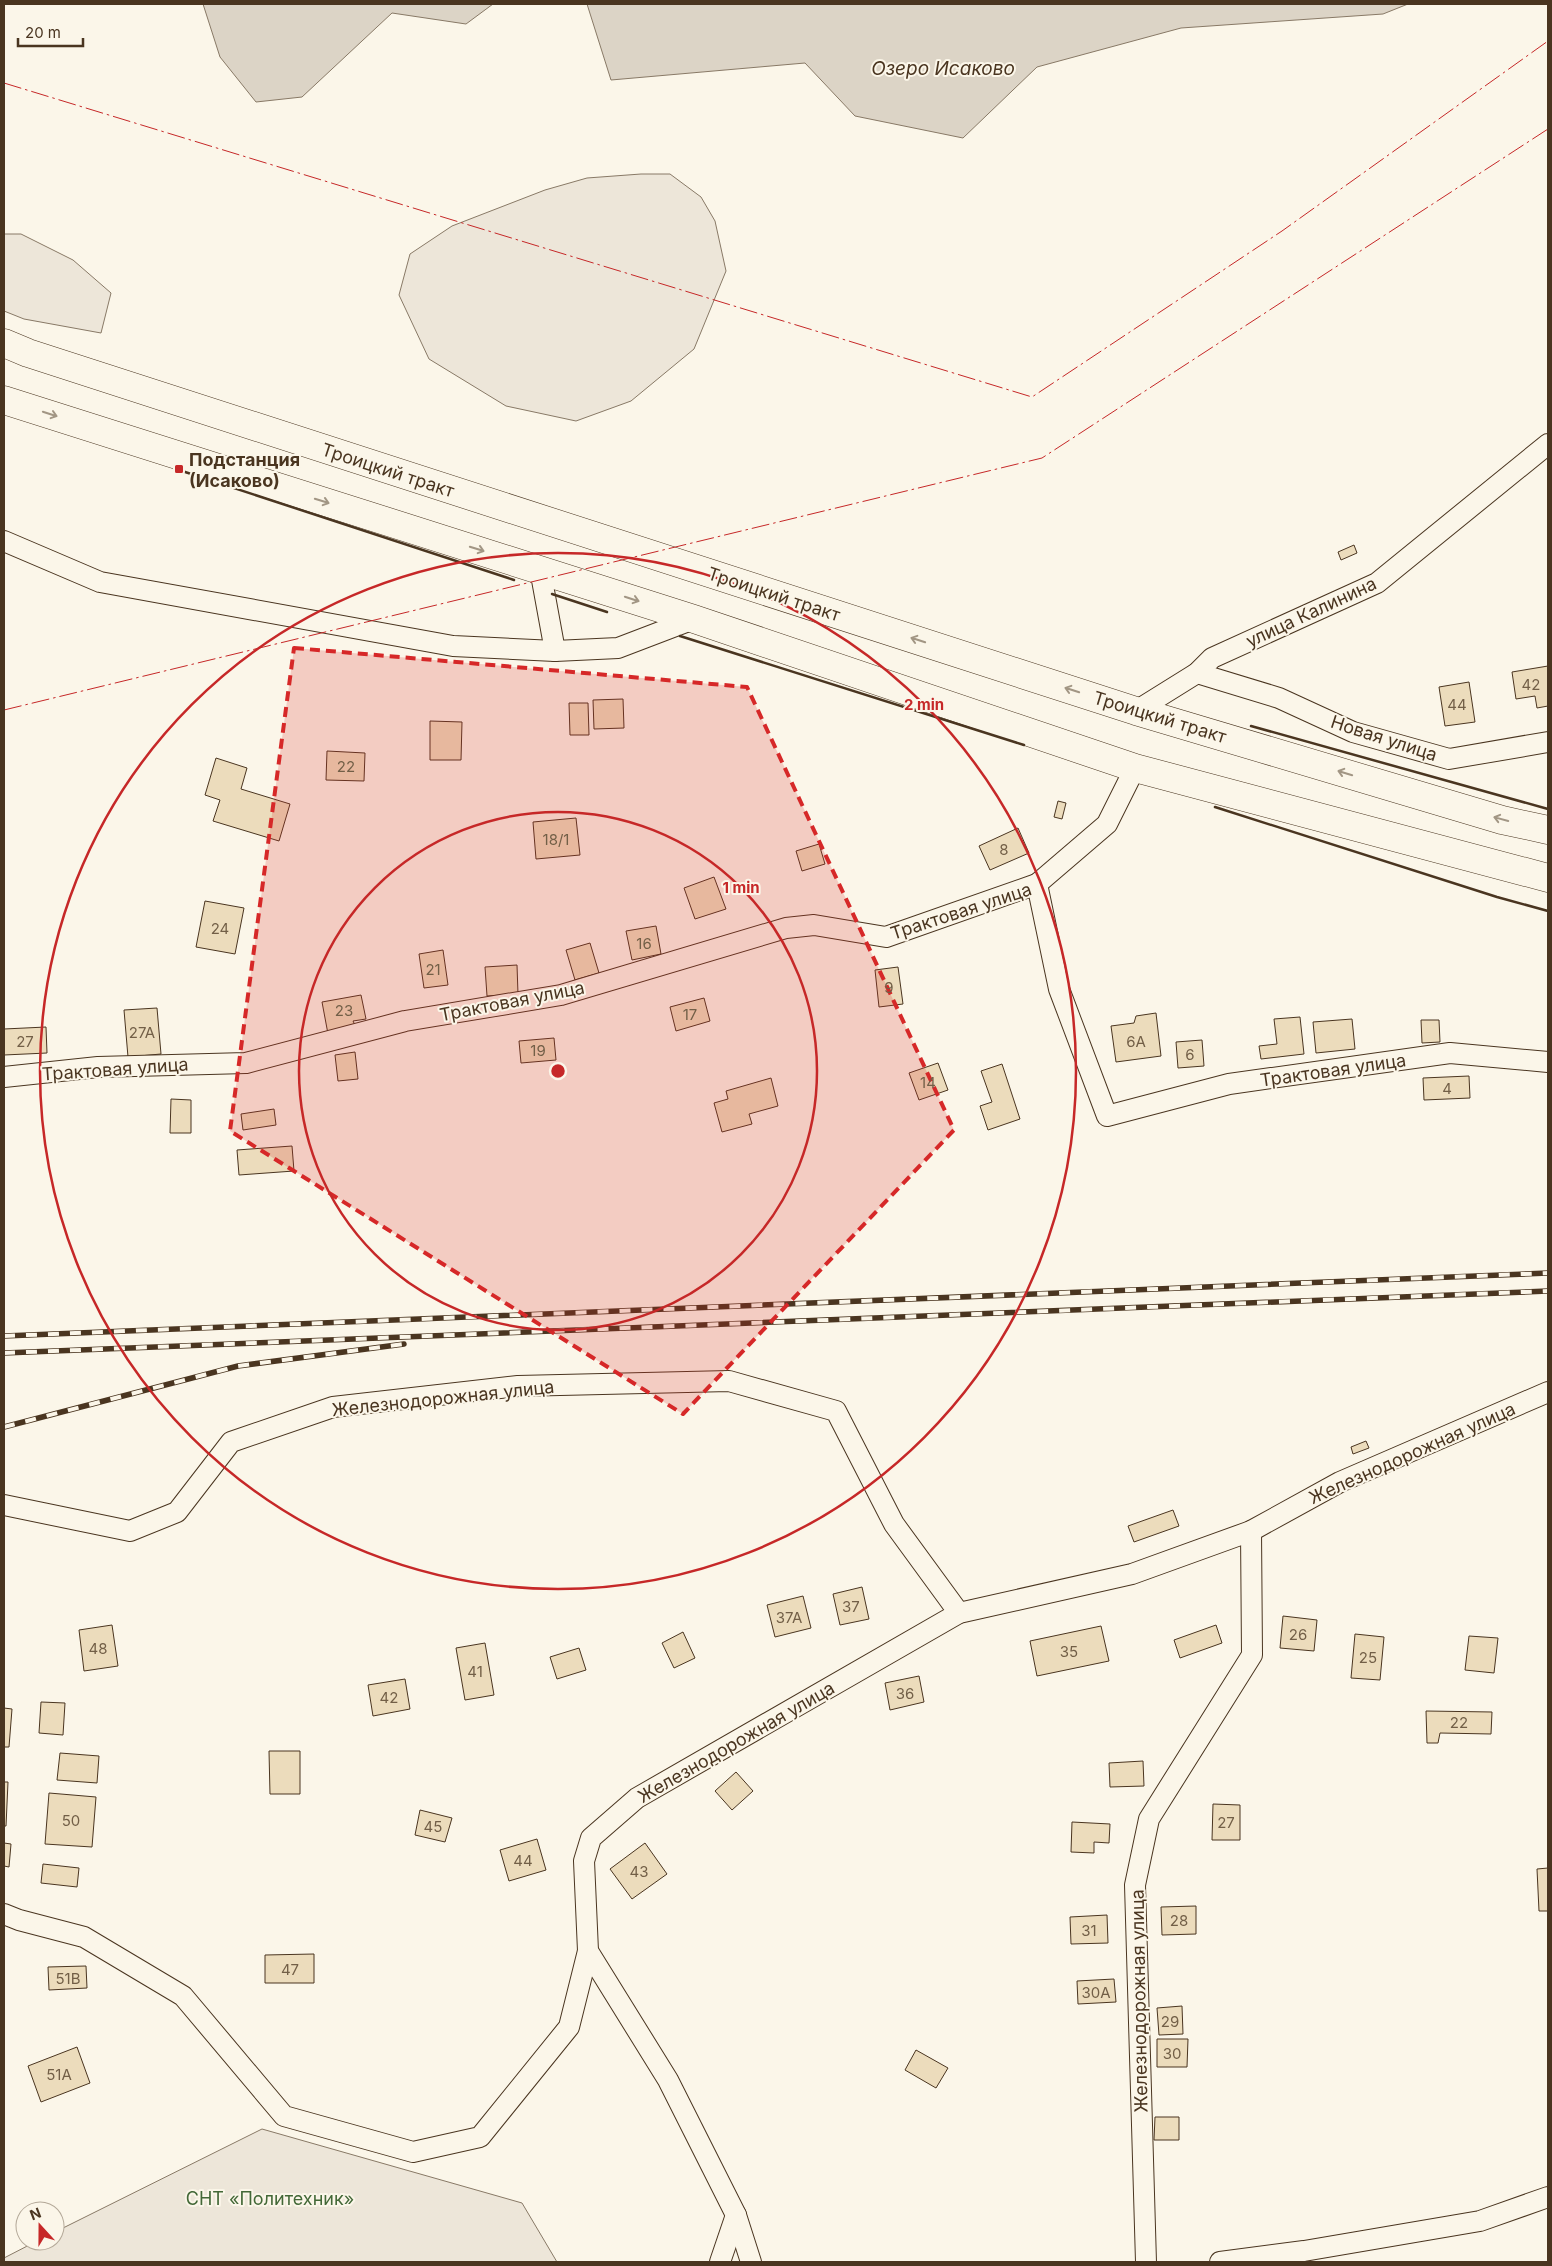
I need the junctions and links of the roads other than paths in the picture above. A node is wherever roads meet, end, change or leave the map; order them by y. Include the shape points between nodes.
1 (4, 343) edge
2 (4, 400) edge
3 (1548, 444) edge
4 (4, 541) edge
5 (540, 569) junction
6 (694, 619) junction
7 (555, 651) junction
8 (1198, 673) junction
9 (1136, 711) junction
10 (1548, 742) edge
11 (1135, 768) junction
12 (1548, 830) edge
13 (1548, 878) edge
14 (1037, 884) junction
15 (1548, 1062) edge
16 (4, 1077) edge
17 (1548, 1392) edge
18 (4, 1506) edge
19 (1251, 1531) junction
20 (959, 1613) junction
21 (4, 1914) edge
22 (588, 1950) junction
23 (1548, 2197) edge
24 (736, 2215) junction
25 (720, 2262) edge
26 (751, 2262) edge
27 (1146, 2262) edge
28 (1220, 2262) edge

9 -> 1 main road, Троицкий тракт
2 -> 5 main road
3 - 8 street, улица Калинина via 1377,583 1212,658
4 - 7 street via 100,582 453,646
5 -> 6 main road
5 - 7 street
6 - 7 street via 618,648
6 - 11 main road
8 - 9 street, улица Калинина
8 - 10 street, Новая улица via 1279,698 1353,732 1449,759
12 -> 9 main road, Троицкий тракт via 1502,820
11 - 13 main road
11 - 14 street via 1107,824
14 - 15 street, Трактовая улица via 1059,989 1107,1116 1229,1084 1450,1053
14 - 16 street, Трактовая улица via 886,937 814,925 786,928 561,995 405,1021 246,1063 98,1067
17 - 19 street, Железнодорожная улица via 1340,1482
18 - 20 street, Железнодорожная улица via 130,1531 177,1512 231,1442 333,1407 518,1386 729,1381 836,1411 894,1524
19 - 20 street, Железнодорожная улица via 1132,1574
19 - 27 street, Железнодорожная улица via 1252,1656 1149,1819 1135,1885
20 - 22 street, Железнодорожная улица via 637,1798 591,1838 584,1861
21 - 22 street, Железнодорожная улица via 84,1937 183,1996 284,2116 413,2152 480,2137 568,2027
22 - 24 street, Железнодорожная улица via 668,2080
23 - 28 street via 1480,2221
24 - 25 street
24 - 26 street, Железнодорожная улица

